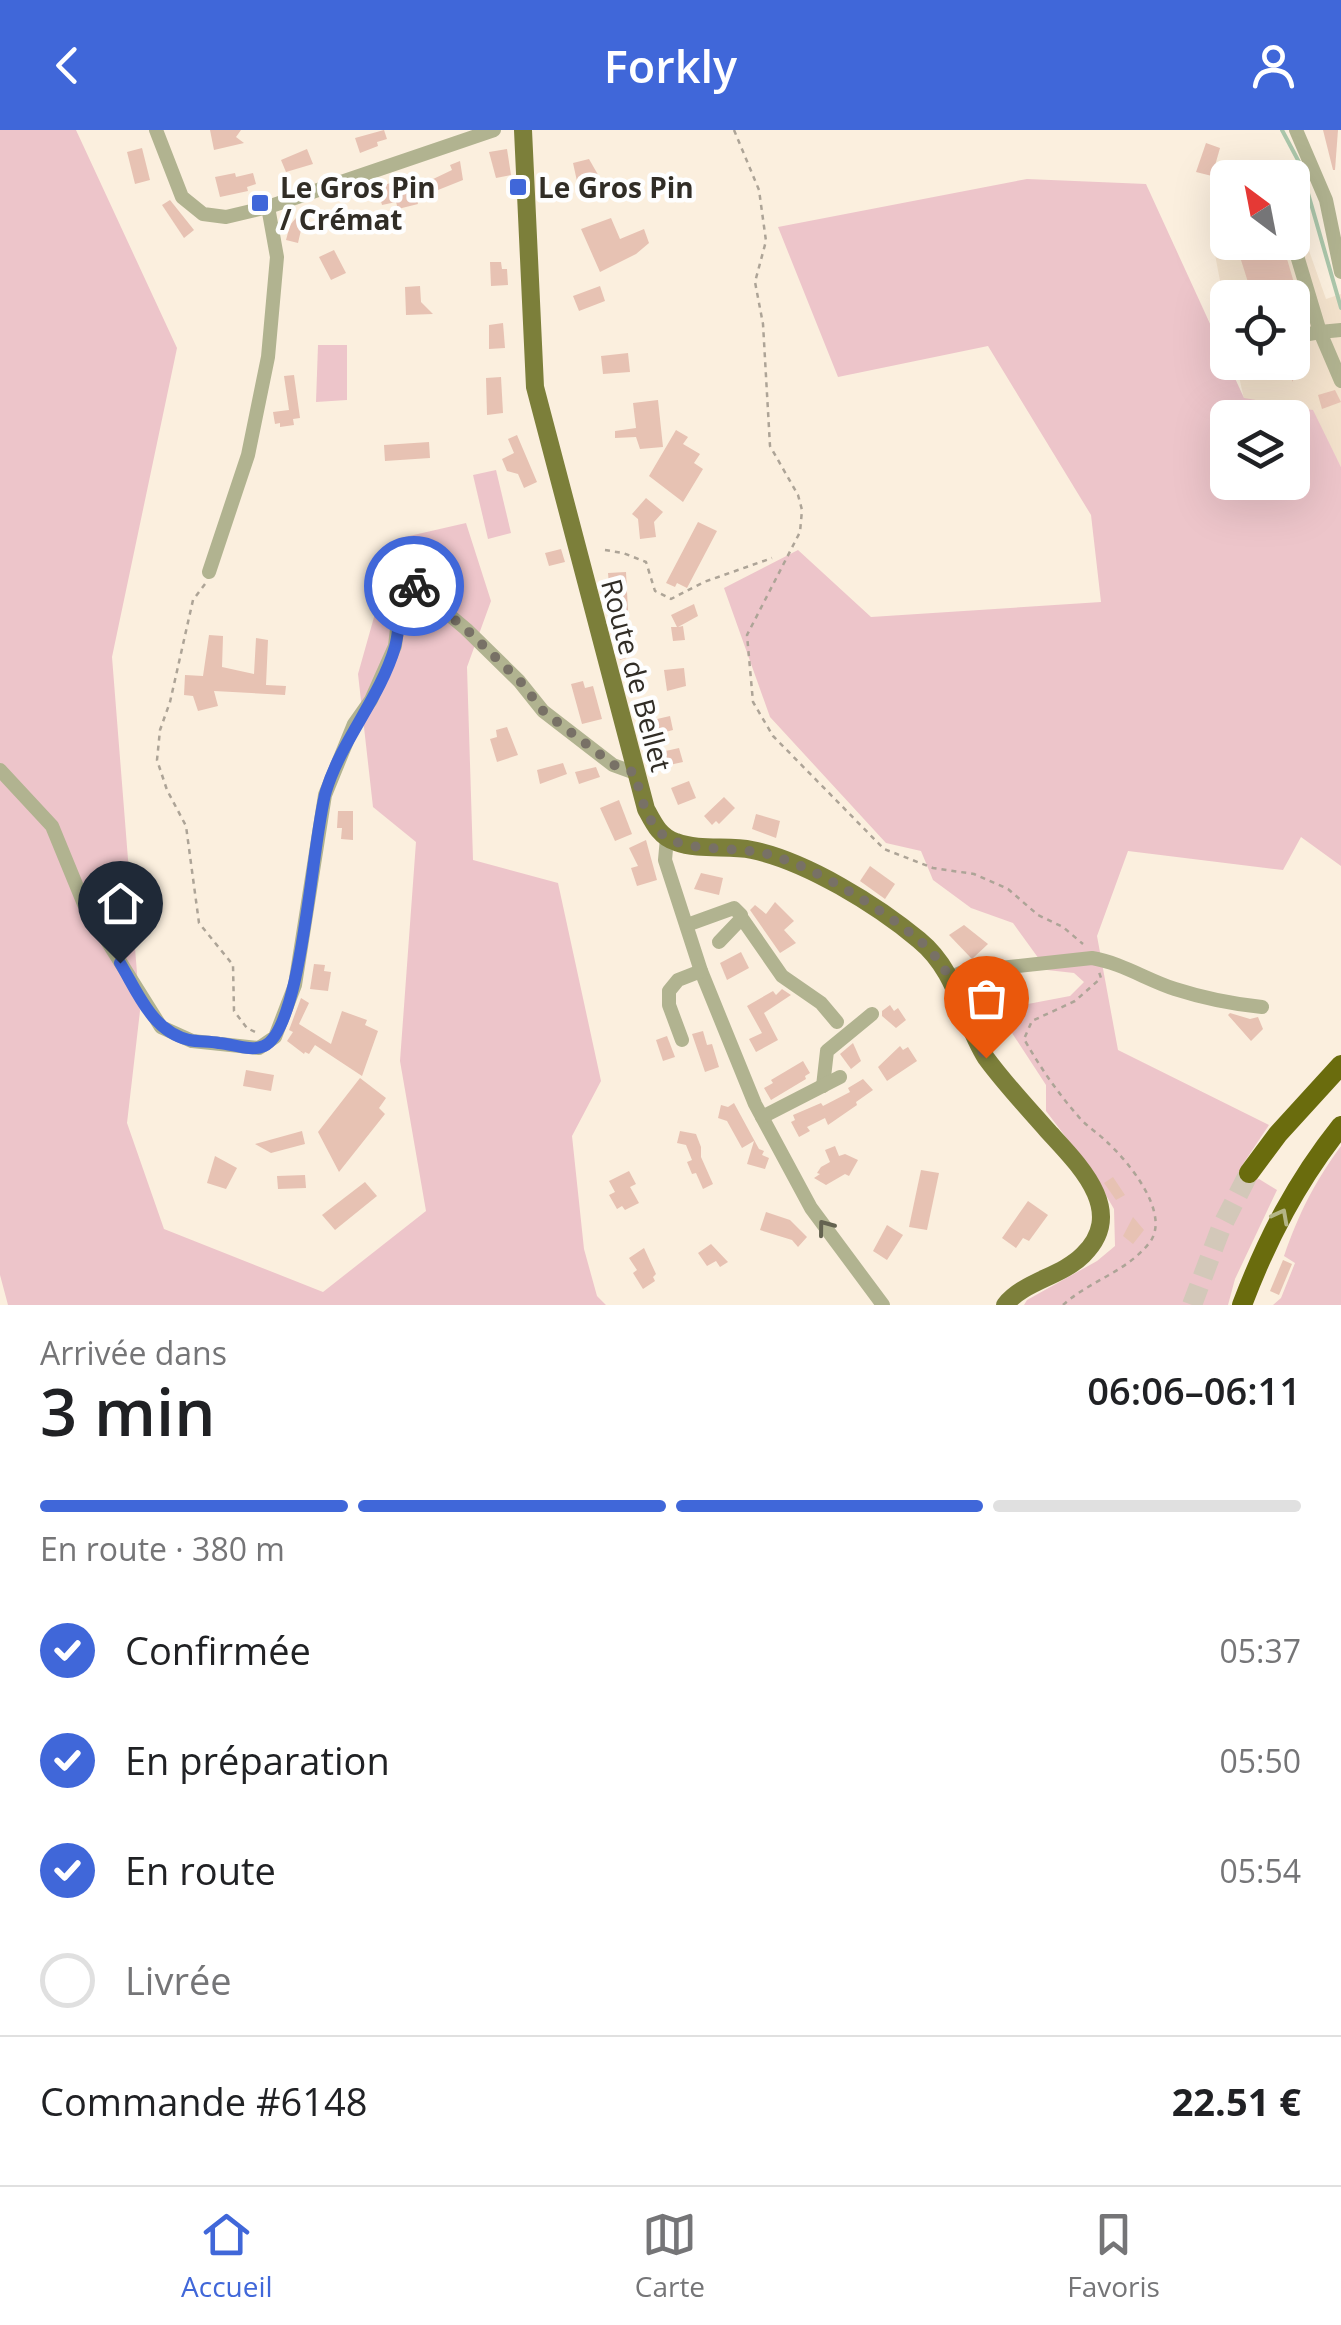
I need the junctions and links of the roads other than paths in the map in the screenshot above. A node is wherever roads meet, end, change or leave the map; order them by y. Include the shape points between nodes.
1 (156, 130) edge
2 (494, 130) edge
3 (524, 130) edge
4 (1296, 130) edge
5 (268, 206) junction
6 (1301, 260) edge
7 (1341, 272) edge
8 (1332, 330) edge
9 (1341, 382) edge
10 (209, 572) road end
11 (0, 770) edge
12 (635, 773) junction
13 (667, 838) junction
14 (741, 917) junction
15 (687, 925) junction
16 (718, 942) dead end
17 (702, 971) junction
18 (951, 976) junction
19 (1262, 1007) dead end
20 (872, 1014) dead end
21 (837, 1022) dead end
22 (682, 1040) dead end
23 (1341, 1065) edge
24 (840, 1077) dead end
25 (823, 1086) junction
26 (762, 1118) junction
27 (1341, 1126) edge
28 (1249, 1174) tunnel mouth
29 (883, 1305) edge
30 (1005, 1305) edge
31 (1242, 1305) edge

1 - 5 street via 177,188 196,210 226,218
2 - 5 street
3 - 12 main road, Route de Bellet via 536,387
4 - 7 street via 1326,200
5 - 10 street via 277,257 268,357 248,455
6 - 8 street
8 - 9 street
11 - 12 street via 52,826 84,904 161,1028 192,1041 254,1048 275,1037 295,986 324,794 396,646 402,586 412,584 466,629 544,712 614,765
12 - 13 main road, Route de Bellet via 646,810
13 - 15 street via 665,860
13 - 18 main road via 754,850 812,870 902,928
14 - 15 street via 734,908
14 - 16 street
14 - 21 street via 782,976
15 - 17 street
17 - 22 street via 669,991
17 - 26 street
18 - 19 street via 1092,958 1202,997
18 - 30 main road via 986,1058 1090,1179 1101,1209 1097,1237 1086,1253
20 - 25 street via 828,1051
23 - 28 highway
24 - 25 street
25 - 26 street
29 -> 26 street via 811,1208
31 -> 27 highway via 1286,1204

